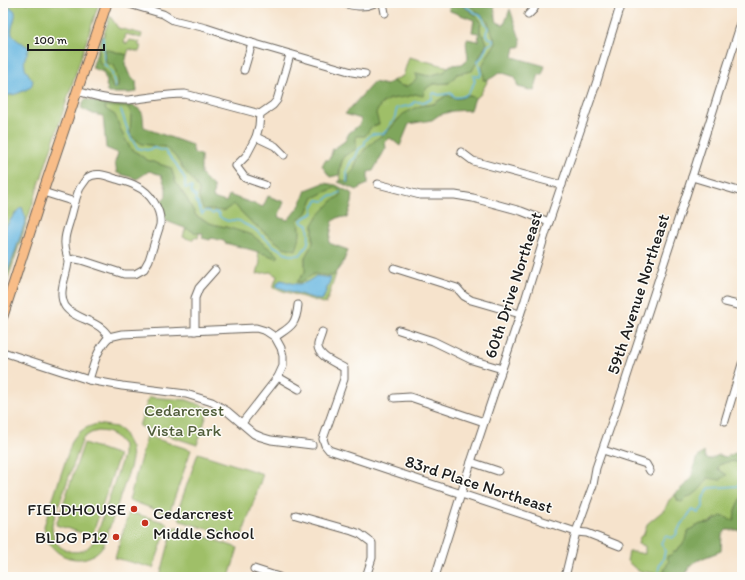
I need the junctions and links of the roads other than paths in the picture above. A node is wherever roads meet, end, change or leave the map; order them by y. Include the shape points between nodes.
1 (106, 3) edge
2 (126, 3) edge
3 (342, 3) edge
4 (375, 3) edge
5 (383, 3) edge
6 (536, 3) edge
7 (621, 3) edge
8 (385, 13) dead end
9 (528, 15) dead end
10 (742, 20) edge
11 (252, 43) junction
12 (290, 54) junction
13 (244, 70) dead end
14 (365, 74) dead end
15 (77, 91) junction
16 (260, 114) junction
17 (256, 136) junction
18 (461, 152) dead end
19 (284, 155) dead end
20 (692, 177) junction
21 (378, 184) dead end
22 (265, 185) dead end
23 (562, 185) junction
24 (43, 192) junction
25 (742, 192) edge
26 (75, 202) junction
27 (549, 222) junction
28 (68, 260) junction
29 (394, 268) dead end
30 (215, 270) dead end
31 (725, 302) dead end
32 (298, 306) dead end
33 (742, 306) edge
34 (520, 314) junction
35 (3, 316) edge
36 (399, 330) dead end
37 (195, 331) junction
38 (322, 332) dead end
39 (109, 337) junction
40 (274, 337) junction
41 (3, 352) edge
42 (742, 364) edge
43 (502, 369) junction
44 (278, 377) junction
45 (89, 380) junction
46 (299, 389) dead end
47 (394, 398) dead end
48 (725, 421) dead end
49 (484, 422) junction
50 (242, 423) junction
51 (312, 445) dead end
52 (603, 450) junction
53 (471, 462) junction
54 (498, 471) dead end
55 (650, 471) dead end
56 (461, 494) junction
57 (296, 515) dead end
58 (576, 532) junction
59 (620, 546) dead end
60 (254, 569) dead end
61 (437, 576) edge
62 (279, 577) edge
63 (366, 577) edge
64 (564, 577) edge

1 - 15 main road
2 - 11 street
3 - 4 street via 357,6
5 - 8 street
6 - 9 street
7 - 23 street, 60th Drive Northeast
10 - 20 street, 59th Avenue Northeast
11 - 12 street
11 - 13 street
12 - 14 street
12 - 16 street via 277,100
15 - 16 street via 128,100 185,94
15 - 24 main road
16 - 17 street
17 - 19 street via 275,146
17 - 22 street via 246,156 236,166 245,178
18 - 23 street via 473,162
20 - 25 street
20 - 52 street, 59th Avenue Northeast
21 - 27 street via 420,195 473,198 521,211
23 - 27 street, 60th Drive Northeast
24 - 26 street
24 - 35 main road
26 - 28 street via 64,241
26 - 28 street via 88,178 104,175 135,185 145,192 158,207 161,219 149,260 144,269 135,274 124,274 81,260
27 - 34 street, 60th Drive Northeast
28 - 39 street via 62,289 67,309 102,328
29 - 34 street via 457,288 471,300
30 - 37 street via 199,288 195,298
31 - 33 street
32 - 40 street via 297,316 291,326
34 - 43 street, 60th Drive Northeast
36 - 43 street via 433,341 472,360
37 - 39 street via 122,334
37 - 40 street via 256,328
38 - 56 street, 83rd Place Northeast via 318,345 320,352 344,368 344,378 323,439 329,450
39 - 45 street via 99,350
40 - 44 street via 283,356 283,366
41 - 45 street
42 - 48 street
43 - 49 street, 60th Drive Northeast
44 - 46 street
44 - 50 street
45 - 50 street via 186,394 212,402
47 - 49 street via 410,396
49 - 53 street, 60th Drive Northeast
50 - 51 street via 260,437
52 - 55 street via 646,464
52 - 58 street, 59th Avenue Northeast
53 - 54 street
53 - 56 street, 60th Drive Northeast
56 - 58 street, 83rd Place Northeast
56 - 61 street, 60th Drive Northeast
57 - 63 street via 352,531 372,543 372,558
58 - 59 street, 83rd Place Northeast
58 - 64 street, 59th Avenue Northeast
60 - 62 street

